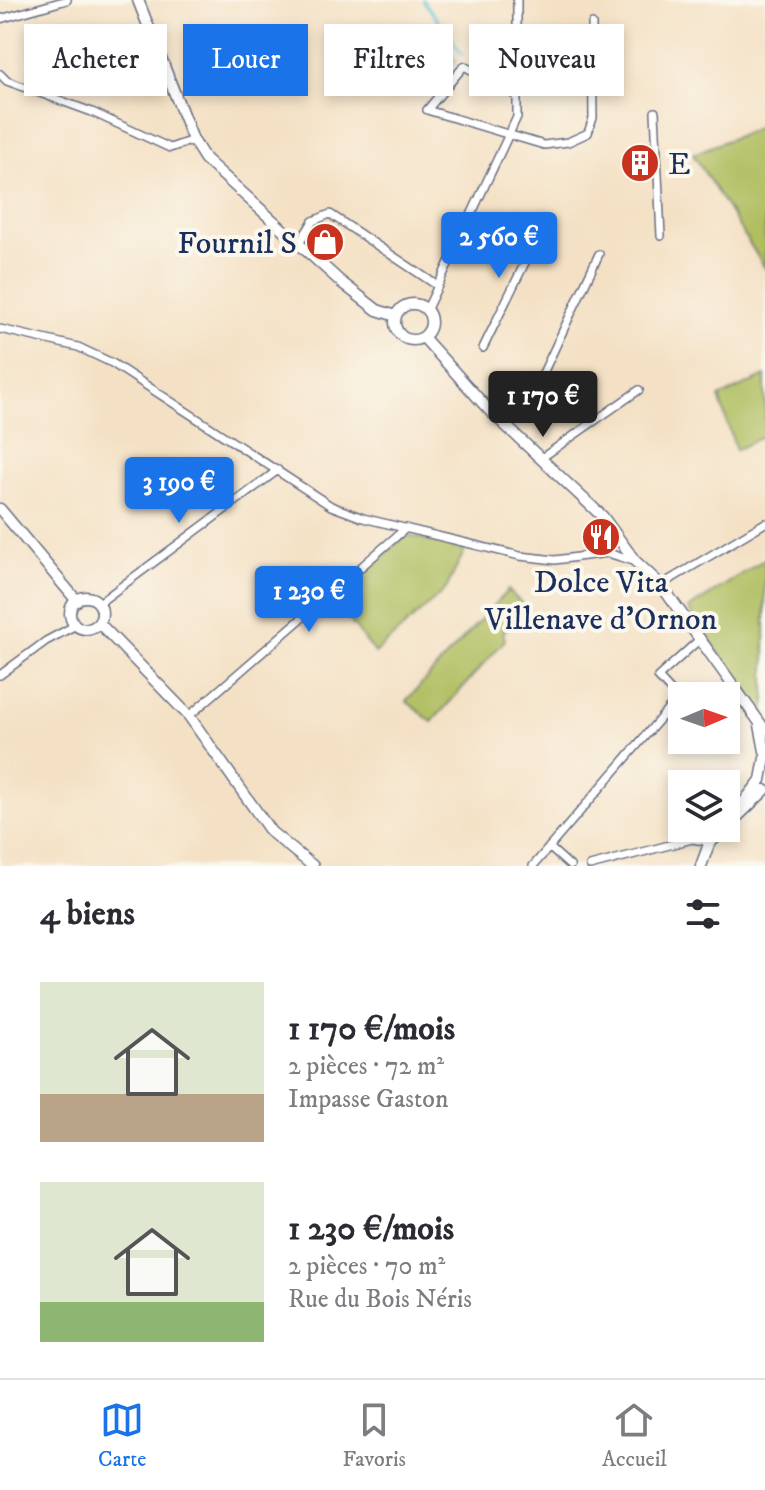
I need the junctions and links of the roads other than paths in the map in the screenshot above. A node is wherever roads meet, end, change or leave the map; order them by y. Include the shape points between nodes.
1 (67, 0) edge
2 (138, 0) edge
3 (517, 0) edge
4 (0, 19) edge
5 (517, 24) edge
6 (469, 69) edge
7 (0, 74) edge
8 (517, 96) edge
9 (593, 96) edge
10 (655, 112) dead end
11 (511, 135) junction
12 (193, 140) junction
13 (543, 226) dead end
14 (661, 236) dead end
15 (300, 242) junction
16 (599, 254) dead end
17 (438, 286) junction
18 (427, 309) junction
19 (396, 316) junction
20 (0, 329) edge
21 (423, 337) junction
22 (483, 348) dead end
23 (537, 386) dead end
24 (639, 390) dead end
25 (540, 459) junction
26 (278, 470) junction
27 (0, 509) edge
28 (765, 523) edge
29 (406, 528) junction
30 (635, 561) junction
31 (661, 585) junction
32 (77, 601) junction
33 (99, 603) junction
34 (99, 623) junction
35 (76, 625) junction
36 (700, 639) junction
37 (0, 675) edge
38 (731, 682) edge
39 (668, 688) edge
40 (740, 695) edge
41 (668, 714) edge
42 (189, 716) junction
43 (762, 726) edge
44 (765, 751) edge
45 (765, 758) edge
46 (765, 790) edge
47 (740, 804) edge
48 (681, 842) edge
49 (704, 842) edge
50 (549, 847) junction
51 (313, 866) edge
52 (533, 866) edge
53 (570, 866) edge
54 (590, 866) edge
55 (695, 866) edge
56 (701, 866) edge

1 - 4 street
2 - 12 street
3 - 5 street
6 - 11 street via 464,66 427,110
7 - 12 street via 170,148
8 - 11 street
9 - 11 street via 588,133 544,145
10 - 14 street
11 - 17 street
12 - 15 street via 205,159
13 - 22 street
15 - 17 street via 313,221 330,214
15 - 19 street via 377,310
16 - 23 street
17 - 18 street
18 - 19 street via 407,304
18 - 21 street via 432,324
19 - 21 street via 402,336
20 - 26 street via 78,347 112,363
21 - 25 street
24 - 25 street
25 - 30 street via 603,517
26 - 29 street via 331,506
26 - 33 street
27 - 32 street
28 - 31 street
29 - 30 street via 535,558 608,553
29 - 42 street
30 - 31 street
31 - 36 street
32 - 33 street via 91,598
32 - 35 street via 71,613
33 - 34 street
34 - 35 street via 86,629
34 - 42 street
35 - 37 street
36 - 38 street
36 - 39 street via 658,677
40 - 43 street
41 - 50 street
42 - 51 street via 261,822
43 - 44 street
45 - 47 street via 757,786
46 - 56 street via 709,844
48 - 54 street
49 - 55 street
50 - 52 street
50 - 53 street

